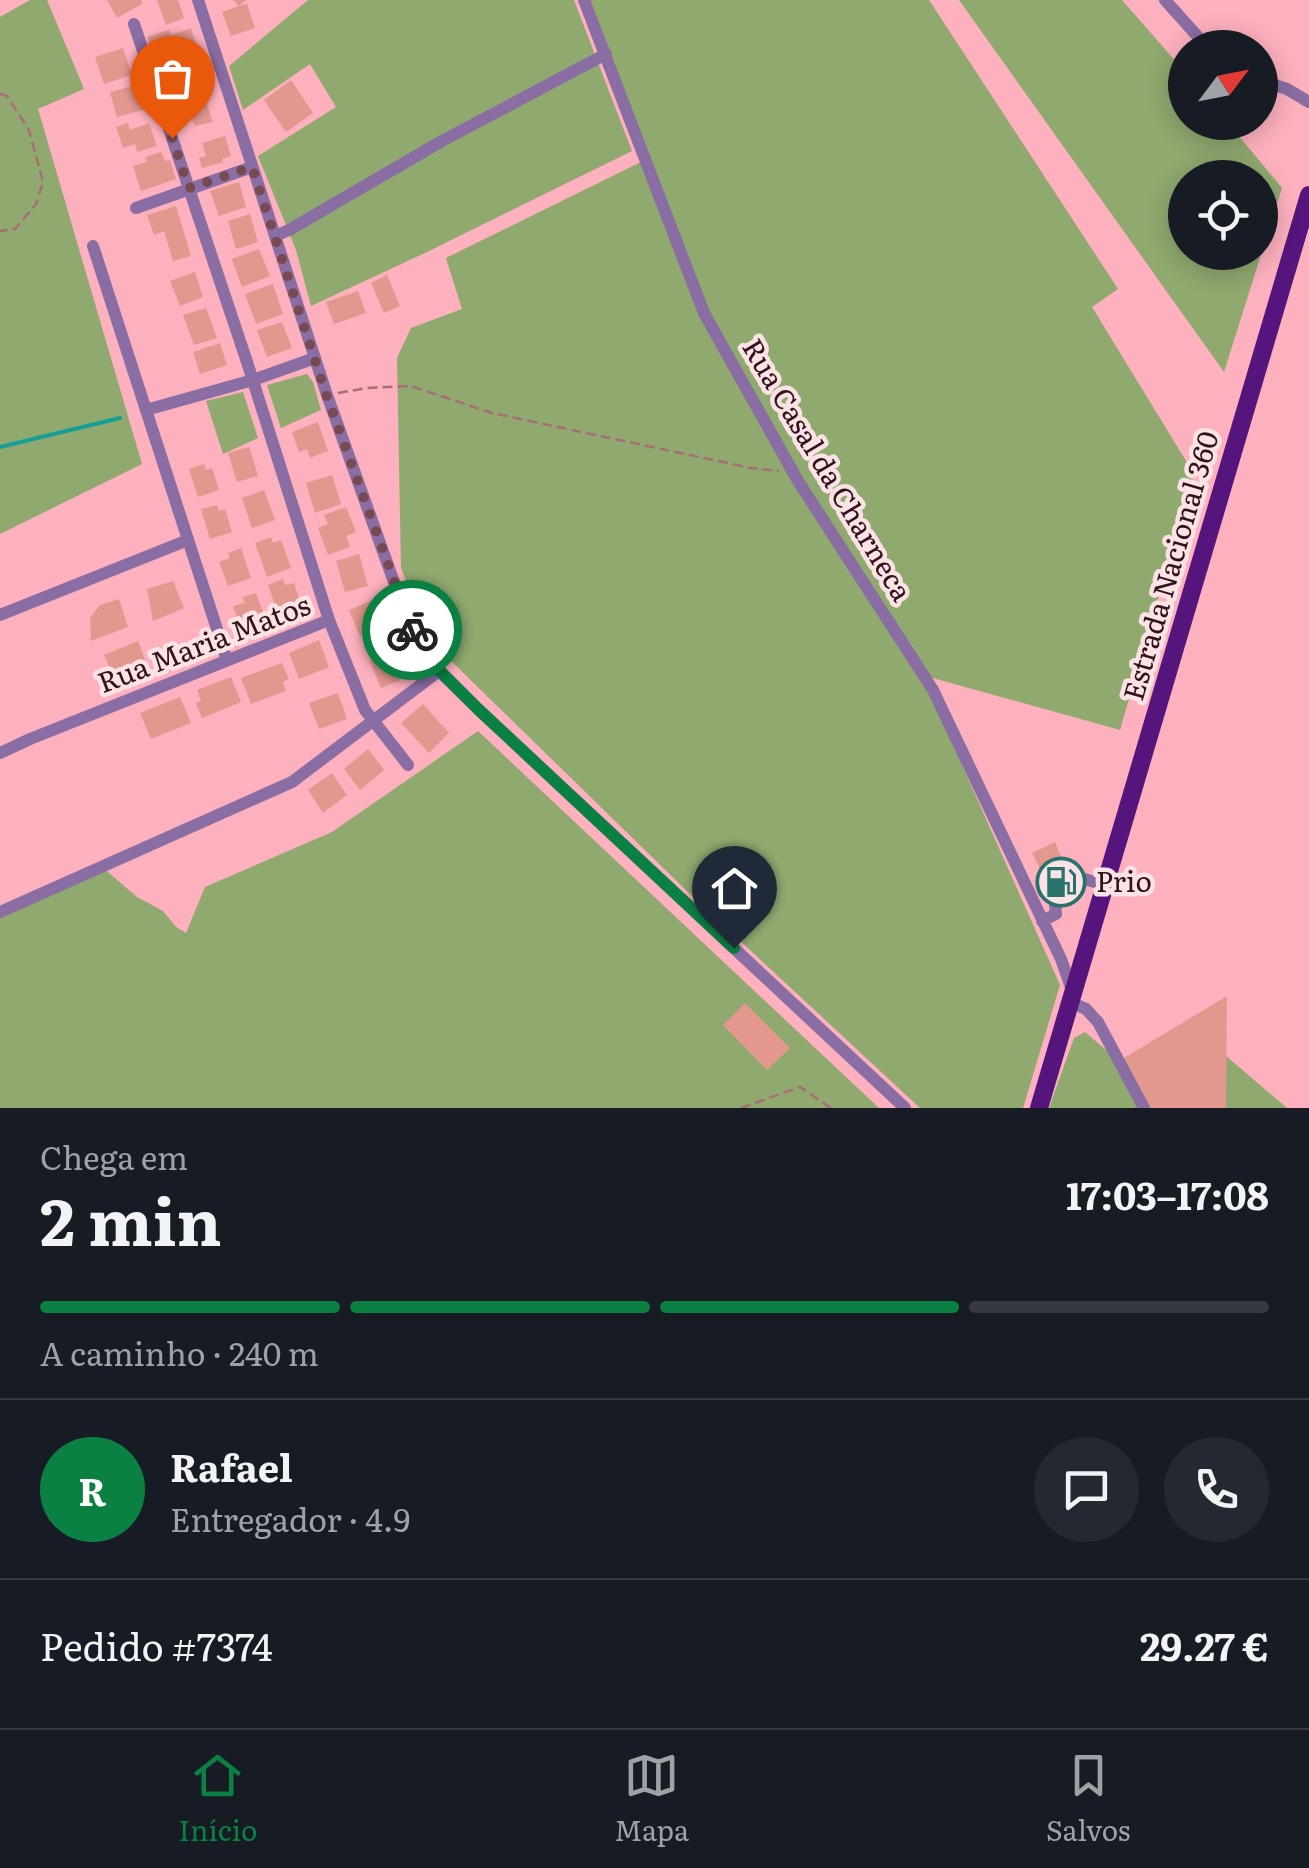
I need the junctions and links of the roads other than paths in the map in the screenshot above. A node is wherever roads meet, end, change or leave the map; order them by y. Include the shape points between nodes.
1 (198, 0) edge
2 (584, 0) edge
3 (1165, 0) edge
4 (134, 24) dead end
5 (1192, 30) edge
6 (606, 54) junction
7 (1278, 86) edge
8 (1309, 87) edge
9 (1287, 89) junction
10 (1309, 102) edge
11 (252, 167) junction
12 (189, 188) junction
13 (1309, 196) edge
14 (136, 208) dead end
15 (275, 236) junction
16 (92, 246) dead end
17 (315, 358) junction
18 (252, 380) junction
19 (146, 410) junction
20 (188, 540) junction
21 (0, 614) edge
22 (330, 620) junction
23 (226, 660) junction
24 (439, 670) junction
25 (374, 722) junction
26 (0, 753) edge
27 (408, 764) dead end
28 (1105, 885) junction
29 (0, 912) edge
30 (1042, 921) junction
31 (1059, 955) junction
32 (1082, 961) junction
33 (1071, 998) junction
34 (905, 1108) edge
35 (1039, 1108) edge
36 (1144, 1108) edge

1 - 11 street
2 - 6 street, Rua Casal da Charneca
3 - 5 street
4 - 12 street
6 - 15 street
6 - 30 street, Rua Casal da Charneca via 704,313 794,474 933,690
7 - 9 street
8 - 9 street
9 - 10 street
11 - 12 street
11 - 15 street
12 - 14 street
12 - 18 street
13 - 28 main road, Estrada Nacional 360
15 - 17 street
16 - 19 street
17 - 18 street
17 - 24 street via 404,610
18 - 19 street
18 - 22 street
19 - 20 street
20 - 21 street
20 - 23 street
22 - 23 street, Rua Maria Matos
22 - 25 street, Rua Maria Matos
23 - 26 street, Rua Maria Matos
24 - 25 street
24 - 34 street
25 - 27 street, Rua Maria Matos
25 - 29 street via 292,782
28 - 30 street via 1074,876 1052,888 1056,914
28 - 32 main road, Estrada Nacional 360
30 - 31 street, Rua Casal da Charneca
31 - 32 street
31 - 33 street, Rua Casal da Charneca
32 - 33 main road, Estrada Nacional 360
33 - 35 main road
33 - 36 street via 1098,1022

